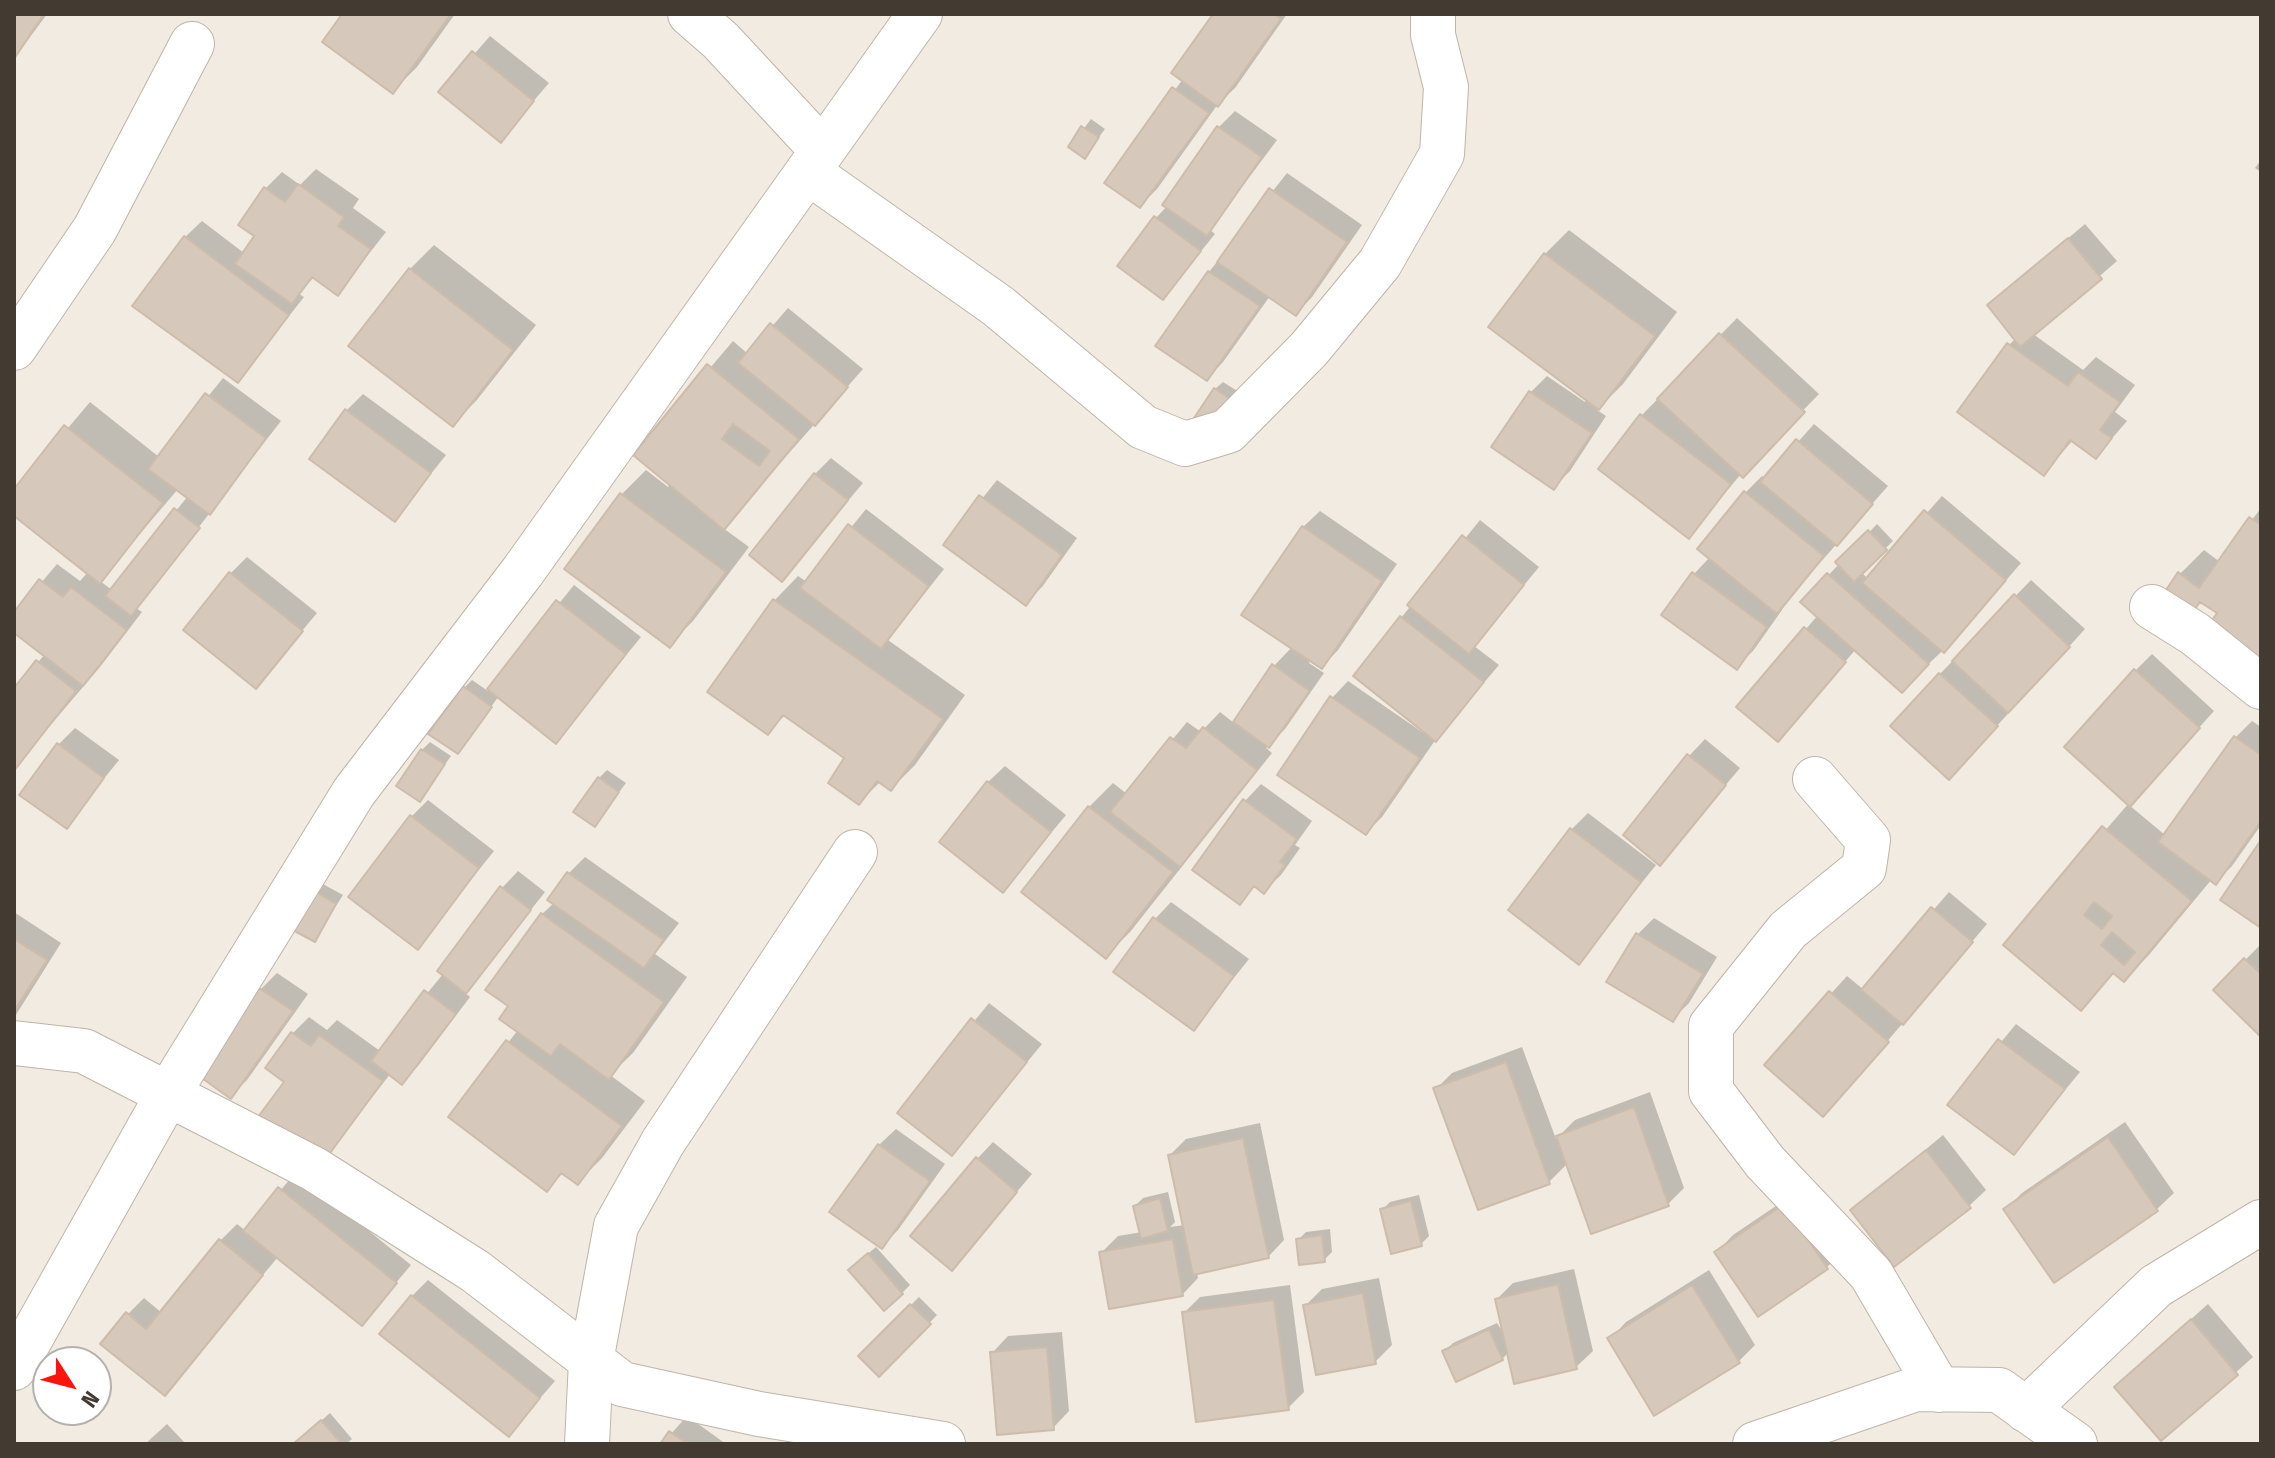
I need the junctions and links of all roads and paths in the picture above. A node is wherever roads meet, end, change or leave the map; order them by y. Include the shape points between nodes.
1 (690, 14) edge
2 (920, 14) edge
3 (1433, 14) edge
4 (192, 44) dead end
5 (815, 161) junction
6 (14, 348) edge
7 (2152, 607) dead end
8 (2261, 687) edge
9 (1815, 779) dead end
10 (855, 852) dead end
11 (14, 1043) edge
12 (168, 1094) junction
13 (2261, 1222) edge
14 (591, 1361) junction
15 (14, 1368) edge
16 (1939, 1390) junction
17 (2026, 1410) junction
18 (587, 1444) edge
19 (943, 1444) edge
20 (1755, 1444) edge
21 (2075, 1444) edge

1 - 5 street via 721,41
2 - 5 street
3 - 5 street via 1446,87 1442,154 1380,263 1309,349 1228,431 1185,444 1143,427
4 - 6 street via 95,229
5 - 12 street via 523,571 354,792
7 - 8 street
9 - 16 street via 1868,840 1864,868 1788,930 1711,1026 1711,1091 1765,1162 1871,1274
10 - 14 street via 663,1142 616,1226
11 - 12 street via 84,1051
12 - 14 street via 314,1169 475,1271
12 - 15 street
13 - 17 street via 2156,1286
14 - 18 street
14 - 19 street via 622,1384 759,1414
16 - 17 street via 1999,1390
16 - 20 street via 1916,1389
17 - 21 street

